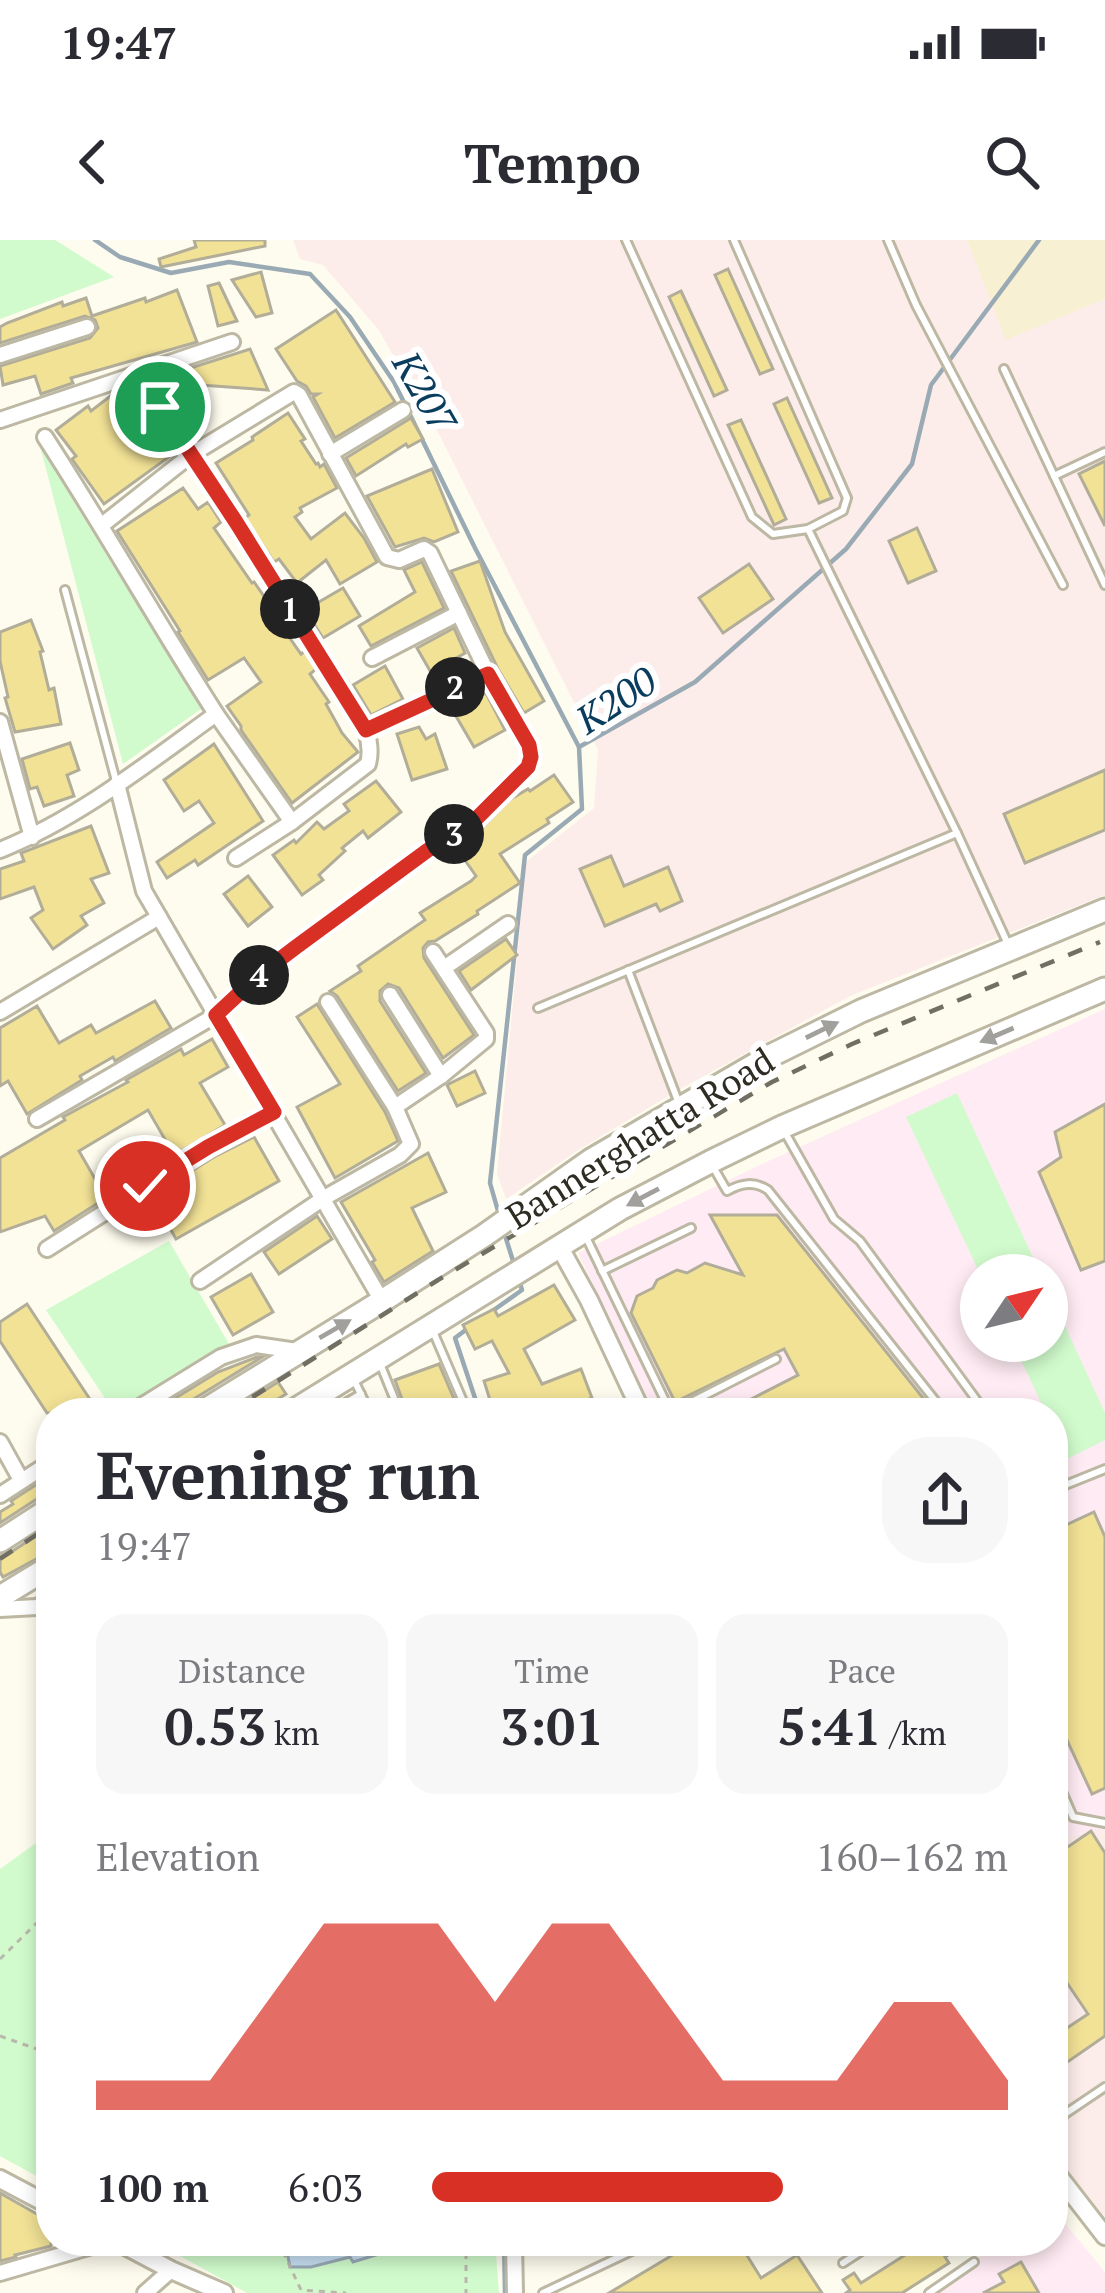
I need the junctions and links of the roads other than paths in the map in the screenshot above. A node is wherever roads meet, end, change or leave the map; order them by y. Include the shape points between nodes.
1 (626, 240) edge
2 (734, 240) edge
3 (888, 240) edge
4 (87, 327) dead end
5 (232, 342) dead end
6 (0, 355) edge
7 (1004, 369) dead end
8 (142, 374) junction
9 (403, 410) dead end
10 (0, 420) edge
11 (44, 437) dead end
12 (1105, 452) edge
13 (192, 454) junction
14 (330, 454) junction
15 (1054, 476) junction
16 (102, 525) junction
17 (808, 529) junction
18 (1063, 585) dead end
19 (1105, 585) edge
20 (65, 590) dead end
21 (459, 613) junction
22 (372, 658) dead end
23 (488, 674) junction
24 (216, 714) junction
25 (0, 722) edge
26 (366, 730) junction
27 (117, 784) junction
28 (292, 822) junction
29 (957, 833) junction
30 (32, 837) junction
31 (0, 850) edge
32 (236, 858) dead end
33 (1105, 910) edge
34 (159, 917) junction
35 (508, 924) dead end
36 (1010, 950) junction
37 (434, 952) dead end
38 (444, 968) junction
39 (628, 970) junction
40 (1105, 989) edge
41 (390, 995) dead end
42 (328, 1002) dead end
43 (538, 1008) dead end
44 (0, 1012) edge
45 (216, 1015) junction
46 (441, 1076) junction
47 (395, 1107) junction
48 (681, 1107) junction
49 (274, 1112) junction
50 (37, 1119) dead end
51 (782, 1127) junction
52 (710, 1162) junction
53 (324, 1198) junction
54 (691, 1228) dead end
55 (583, 1232) junction
56 (560, 1246) junction
57 (46, 1249) dead end
58 (602, 1271) junction
59 (200, 1281) dead end
60 (382, 1301) junction
61 (430, 1326) junction
62 (297, 1352) junction
63 (378, 1358) junction
64 (776, 1359) dead end
65 (356, 1384) junction
66 (154, 1398) edge
67 (224, 1398) edge
68 (333, 1398) edge
69 (363, 1398) edge
70 (394, 1398) edge
71 (462, 1398) edge
72 (635, 1398) edge
73 (663, 1398) edge
74 (699, 1398) edge
75 (933, 1398) edge
76 (975, 1398) edge
77 (0, 1442) edge
78 (1105, 1468) edge
79 (36, 1471) edge
80 (21, 1480) junction
81 (1068, 1484) edge
82 (0, 1495) edge
83 (36, 1518) edge
84 (0, 1541) edge
85 (36, 1574) edge
86 (0, 1597) edge
87 (36, 1607) edge
88 (0, 1609) edge
89 (1068, 1806) edge
90 (1105, 1823) edge
91 (1105, 2087) edge
92 (1068, 2112) edge
93 (0, 2179) edge
94 (1068, 2188) edge
95 (36, 2198) edge
96 (1105, 2236) edge
97 (60, 2256) edge
98 (143, 2256) edge
99 (514, 2256) edge
100 (621, 2256) edge
101 (854, 2256) edge
102 (974, 2262) dead end
103 (843, 2263) dead end
104 (171, 2270) junction
105 (0, 2273) edge
106 (145, 2293) edge
107 (224, 2293) edge
108 (515, 2293) edge
109 (543, 2293) edge
110 (929, 2293) edge

1 - 17 lane via 752,517 773,534
2 - 17 lane via 848,498 843,511
3 - 18 lane
4 - 6 street
5 - 8 street
7 - 15 lane
8 - 10 street
8 - 13 street
9 - 14 street
11 - 16 street
12 - 15 lane
13 - 14 street via 294,392
13 - 16 street
13 - 26 street
14 - 21 street via 387,556 427,550
15 - 19 lane
16 - 24 street
17 - 29 lane
20 - 27 lane
21 - 22 street
21 - 23 street
23 - 26 street
23 - 45 street via 529,745 528,767 475,820 312,935
24 - 27 street
24 - 28 street
25 - 30 street
26 - 28 street via 368,764
27 - 30 street
27 - 34 street
28 - 32 street
29 - 36 lane
29 - 39 lane
30 - 31 street
33 - 36 main road, Bannerghatta Road
34 - 44 street
34 - 45 street
35 - 38 street
48 -> 36 main road, Bannerghatta Road via 861,1011
37 - 38 street
38 - 46 street via 486,1034
39 - 43 lane
39 - 48 lane
40 -> 51 main road, Bannerghatta Road
41 - 46 street
42 - 47 street
45 - 49 street
45 - 50 street
46 - 47 street
47 - 53 street via 411,1144
48 - 60 main road, Bannerghatta Road
49 - 53 street
49 - 57 street
51 - 52 main road, Bannerghatta Road
51 - 76 lane via 834,1219 860,1240
52 -> 55 main road, Bannerghatta Road
52 - 75 lane via 727,1191 750,1184 768,1190
53 - 59 street
53 - 60 street
54 - 58 lane
55 - 56 main road, Bannerghatta Road
55 - 58 lane
56 - 61 main road, Bannerghatta Road
56 - 72 street
58 - 73 lane
62 -> 60 main road, Bannerghatta Road
61 - 63 main road, Bannerghatta Road
61 - 71 lane
62 - 66 street via 256,1345
62 - 67 main road, Bannerghatta Road
63 - 65 main road, Bannerghatta Road
63 - 70 lane
64 - 74 lane
65 - 68 main road, Bannerghatta Road
65 - 69 lane
77 - 80 street
78 - 81 lane
79 - 80 street
80 - 82 street
83 - 84 main road
85 - 86 main road
87 - 88 street
89 - 90 lane via 1073,1817
91 - 92 lane
93 - 95 street
94 - 96 street
97 - 105 street
98 - 104 street
99 - 108 street
100 - 109 lane
101 - 103 lane
102 - 110 lane
104 - 106 street
104 - 107 street

